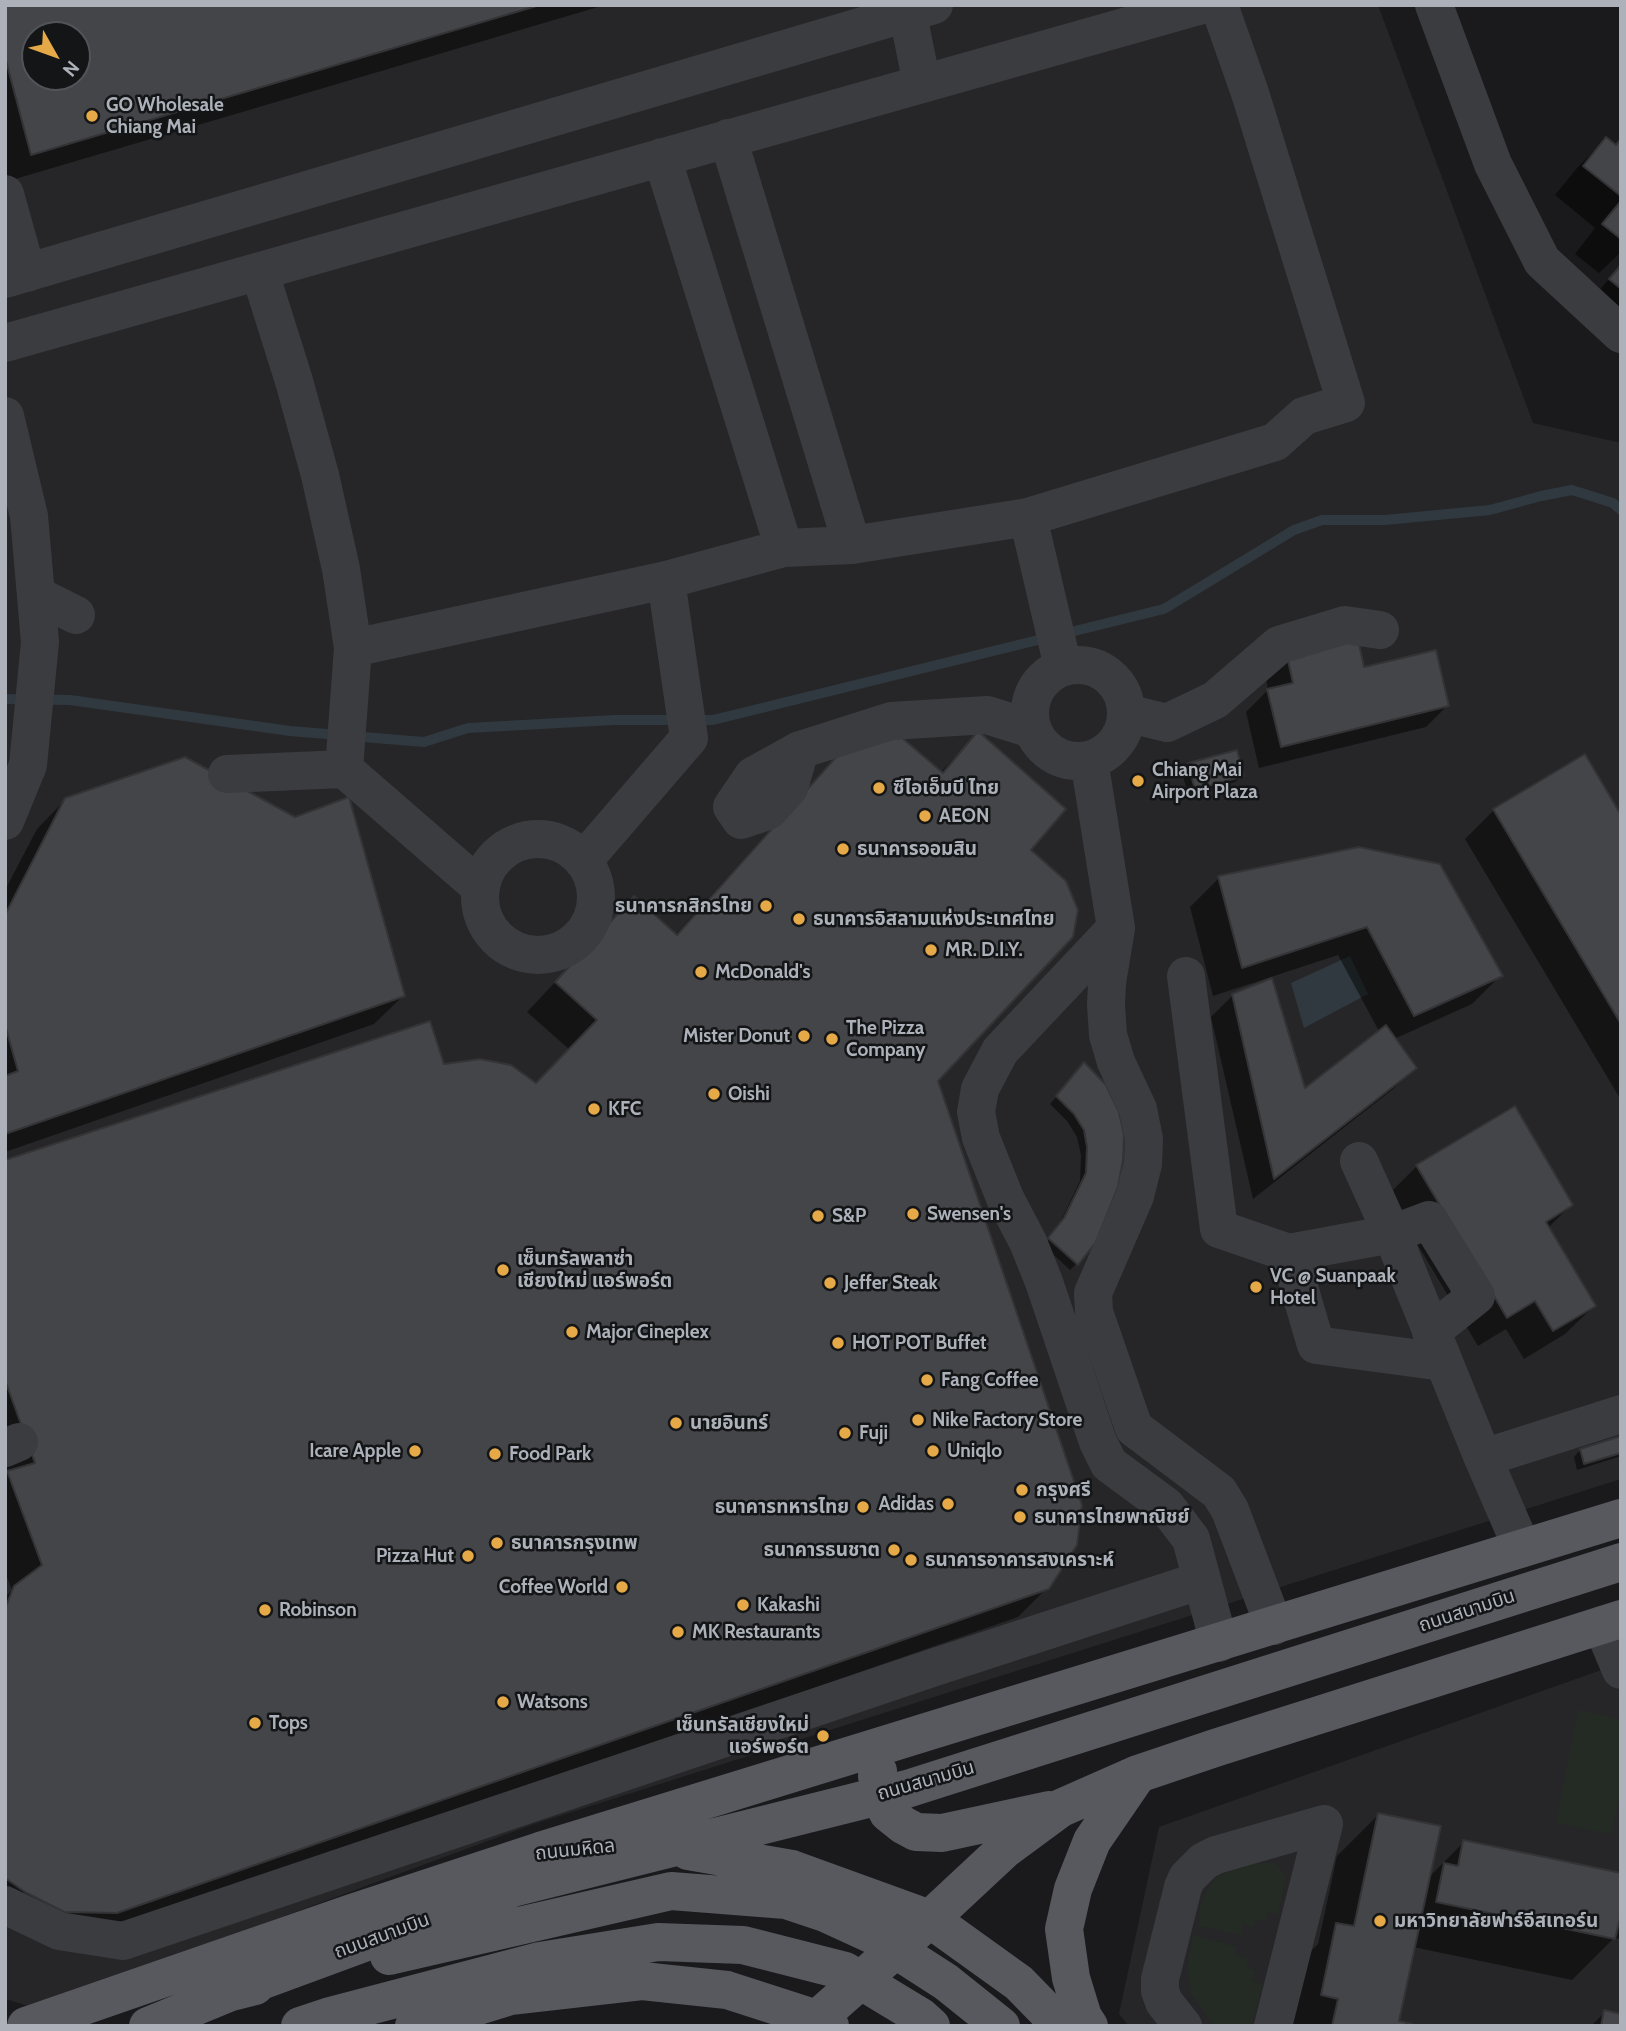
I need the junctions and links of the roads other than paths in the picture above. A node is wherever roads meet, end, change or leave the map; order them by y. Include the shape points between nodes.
1 (1202, 5) edge
2 (1219, 5) edge
3 (1434, 5) edge
4 (916, 8) edge
5 (922, 84) junction
6 (728, 138) junction
7 (662, 157) junction
8 (5, 194) edge
9 (260, 273) junction
10 (16, 276) edge
11 (1621, 334) edge
12 (5, 343) edge
13 (5, 416) edge
14 (1028, 517) junction
15 (852, 545) junction
16 (784, 548) junction
17 (666, 580) junction
18 (36, 595) junction
19 (76, 615) dead end
20 (1380, 630) dead end
21 (352, 648) junction
22 (1063, 667) junction
23 (1126, 713) junction
24 (1032, 729) junction
25 (800, 750) dead end
26 (1089, 760) junction
27 (344, 769) junction
28 (227, 774) dead end
29 (5, 821) edge
30 (583, 861) junction
31 (481, 888) junction
32 (1116, 928) junction
33 (1186, 975) dead end
34 (1359, 1161) dead end
35 (1392, 1234) junction
36 (1289, 1253) junction
37 (1437, 1347) junction
38 (1621, 1414) edge
39 (1483, 1458) junction
40 (1621, 1518) edge
41 (1522, 1548) junction
42 (1621, 1562) edge
43 (1202, 1580) junction
44 (1611, 1622) edge
45 (1274, 1626) junction
46 (1219, 1643) junction
47 (1621, 1670) edge
48 (896, 1746) junction
49 (1138, 1774) junction
50 (1061, 1808) junction
51 (540, 1851) junction
52 (792, 1868) junction
53 (333, 1871) junction
54 (5, 1905) edge
55 (352, 1913) junction
56 (930, 1919) junction
57 (231, 1992) junction
58 (817, 2020) edge
59 (5, 2021) edge
60 (24, 2026) edge
61 (148, 2026) edge
62 (300, 2026) edge
63 (414, 2026) edge
64 (931, 2026) edge
65 (1001, 2026) edge
66 (1061, 2026) edge
67 (1089, 2026) edge
68 (1182, 2026) edge
69 (1273, 2026) edge

1 - 5 lane
2 - 14 lane via 1346,403 1304,416 1275,442
3 - 11 lane via 1493,164 1542,261
4 - 5 lane
4 - 10 lane
5 - 6 lane
6 - 7 lane
6 - 15 lane
7 - 9 lane
7 - 16 lane
8 - 10 lane
9 - 12 lane
9 - 21 lane via 320,475 341,569
13 - 18 lane via 29,516
14 - 15 lane
14 - 22 lane
15 - 16 lane
16 - 17 lane
17 - 21 lane
17 - 30 lane via 689,738
18 - 19 lane
18 - 29 lane via 40,642 28,765
20 - 23 lane via 1345,625 1279,645 1215,700 1167,723
21 - 27 lane
22 - 23 lane via 1096,667 1110,677 1121,690
22 - 24 lane via 1046,676 1035,690 1030,705
23 - 26 lane via 1119,739
24 - 25 lane via 987,715 891,721
24 - 26 lane via 1042,746 1056,756
26 - 32 lane
27 - 28 lane
27 - 31 lane
30 - 31 lane via 563,845 544,839 524,840 493,860
30 - 31 lane via 595,888 592,919 581,936 554,953 533,956 514,951 497,939 483,917
32 - 43 lane via 1000,1051 980,1089 976,1112 981,1138 1005,1198 1044,1282 1098,1442 1109,1464 1166,1506 1191,1539
32 - 45 lane via 1107,983 1108,1035 1138,1109 1143,1164 1135,1196 1093,1293 1094,1312 1134,1428 1219,1492
33 - 36 lane via 1219,1229
34 - 35 lane
35 - 36 lane
35 - 37 lane
35 - 37 lane via 1429,1220 1476,1296
36 - 37 lane via 1316,1345
37 - 39 lane
38 - 39 lane
39 - 41 lane
40 - 41 main road
41 - 45 main road
42 - 57 main road, ถนนสนามบิน via 907,1788 516,1887
43 - 46 lane
43 - 53 lane
44 - 47 lane
44 - 49 main road
45 - 46 main road
46 - 48 main road
48 - 50 main road via 877,1776 881,1796 888,1813 916,1832 942,1833
48 - 51 main road
48 - 52 main road via 843,1793
49 - 50 main road
49 - 67 main road via 1092,1841 1073,1889 1064,1929 1071,1978
50 - 56 main road via 1004,1850
51 - 52 main road, ถนนมหิดล via 624,1844
51 - 55 main road, ถนนมหิดล
52 - 56 main road, ถนนมหิดล
52 - 58 main road via 782,1958
53 - 54 lane via 123,1941 59,1931
53 - 55 lane
55 - 60 main road, ถนนมหิดล
56 - 58 main road
56 - 66 main road, ถนนมหิดล via 1018,1983
57 - 61 main road
57 - 65 main road via 671,1891 786,1900 825,1913 873,1935 946,1982
58 - 63 main road via 727,1990 642,1981 510,1996
59 - 60 main road
62 - 64 main road via 540,1961 658,1942 743,1945 845,1970
68 - 69 lane via 1164,2002 1160,1979 1187,1878 1204,1861 1228,1850 1324,1824

